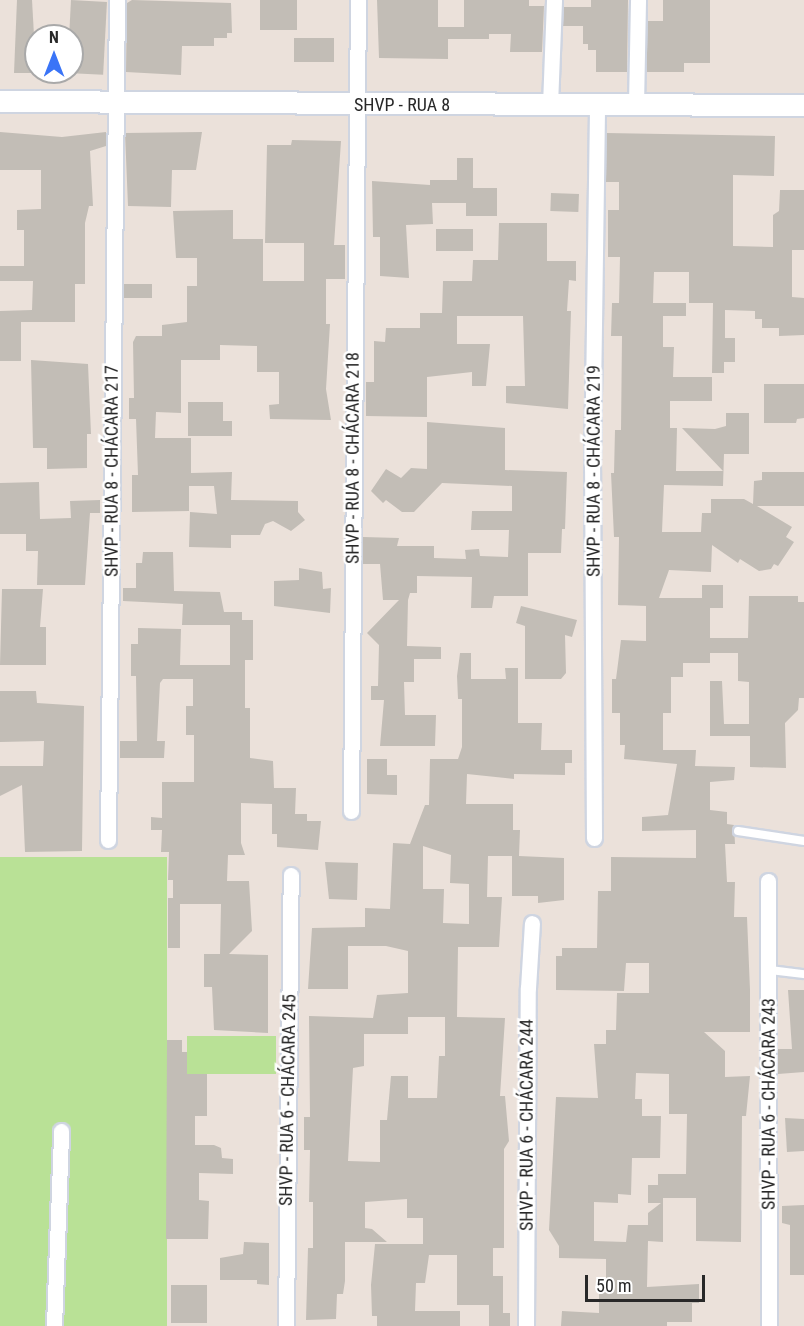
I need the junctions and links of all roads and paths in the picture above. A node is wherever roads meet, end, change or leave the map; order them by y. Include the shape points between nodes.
1 (117, 0) edge
2 (358, 0) edge
3 (554, 0) edge
4 (638, 0) edge
5 (0, 101) edge
6 (117, 101) junction
7 (355, 105) junction
8 (550, 105) junction
9 (597, 105) junction
10 (636, 105) junction
11 (804, 105) edge
12 (351, 811) dead end
13 (738, 831) dead end
14 (594, 838) dead end
15 (108, 840) dead end
16 (804, 842) edge
17 (291, 875) dead end
18 (768, 881) dead end
19 (532, 924) dead end
20 (770, 970) junction
21 (804, 975) edge
22 (61, 1131) dead end
23 (54, 1326) edge
24 (286, 1326) edge
25 (526, 1326) edge
26 (769, 1326) edge

1 - 6 street, SHVP - RUA 8 - CHÁCARA 217
2 - 7 street, SHVP - RUA 8 - CHÁCARA 218 via 360,76
3 - 8 street
4 - 10 street
5 - 6 street, SHVP - RUA 8
6 - 7 street, SHVP - RUA 8
6 - 15 street, SHVP - RUA 8 - CHÁCARA 217
7 - 8 street, SHVP - RUA 8
7 - 12 street, SHVP - RUA 8 - CHÁCARA 218
8 - 9 street, SHVP - RUA 8
9 - 10 street, SHVP - RUA 8
9 - 14 street, SHVP - RUA 8 - CHÁCARA 219 via 592,468
10 - 11 street, SHVP - RUA 8
13 - 16 lane
17 - 24 street, SHVP - RUA 6 - CHÁCARA 245
18 - 20 street, SHVP - RUA 6 - CHÁCARA 243
19 - 25 street, SHVP - RUA 6 - CHÁCARA 244 via 528,988
20 - 21 lane
20 - 26 street, SHVP - RUA 6 - CHÁCARA 243
22 - 23 street

